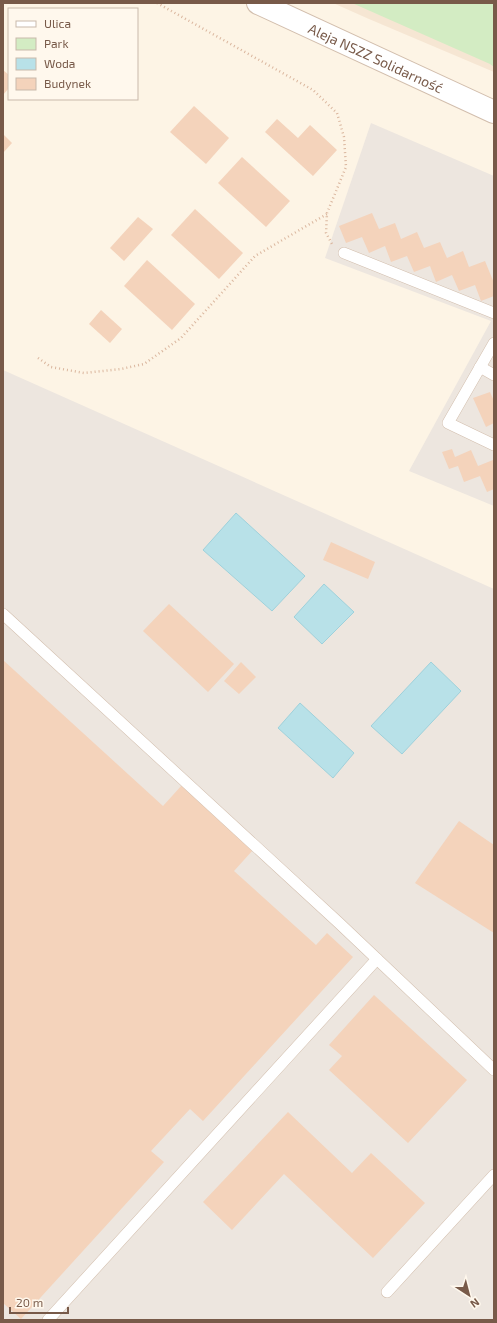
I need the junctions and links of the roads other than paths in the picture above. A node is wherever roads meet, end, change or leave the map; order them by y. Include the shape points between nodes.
1 (258, 3) edge
2 (494, 112) edge
3 (344, 254) road end
4 (494, 312) edge
5 (494, 343) edge
6 (480, 368) junction
7 (494, 375) edge
8 (494, 445) edge
9 (3, 614) edge
10 (377, 959) junction
11 (494, 1070) edge
12 (494, 1174) edge
13 (387, 1292) dead end
14 (48, 1320) edge

1 - 2 street, Aleja NSZZ Solidarność
3 - 4 lane
5 - 6 lane
6 - 7 lane
6 - 8 lane via 448,423
9 - 10 lane
10 - 11 lane
10 - 14 lane
12 - 13 lane

